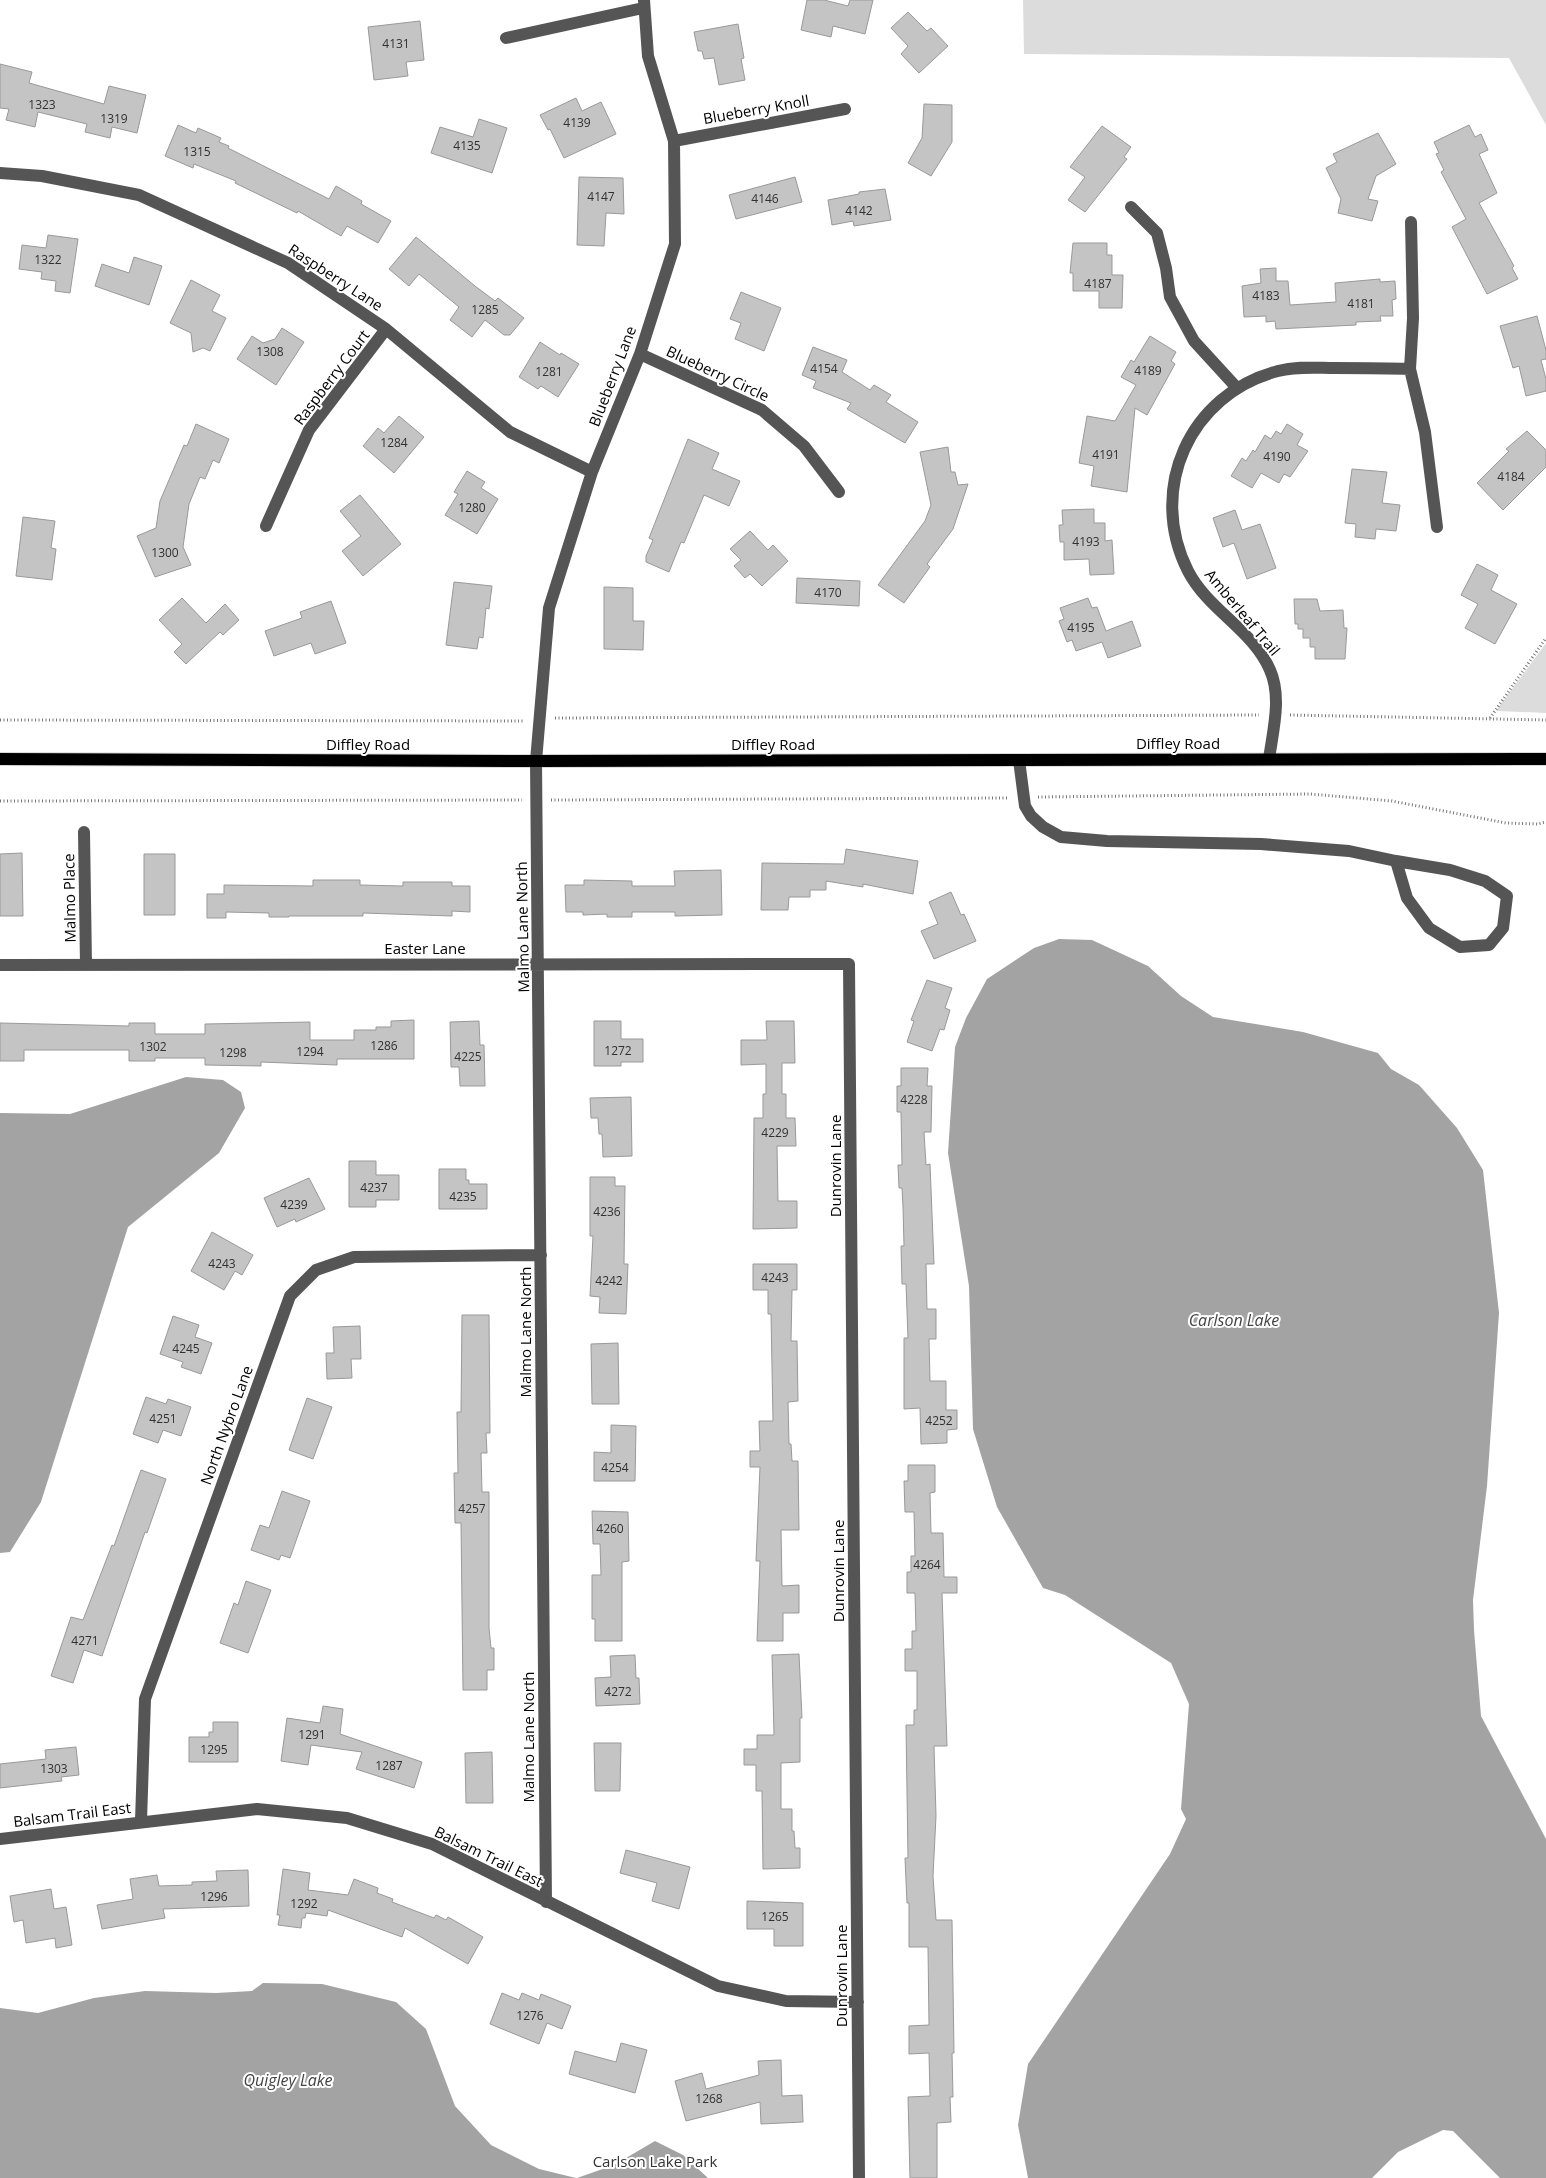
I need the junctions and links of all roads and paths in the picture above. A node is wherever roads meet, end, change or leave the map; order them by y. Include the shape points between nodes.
1 (643, 4) edge
2 (506, 38) dead end
3 (845, 109) dead end
4 (674, 141) junction
5 (0, 173) edge
6 (1131, 208) dead end
7 (1411, 222) dead end
8 (386, 330) junction
9 (640, 354) junction
10 (1410, 369) junction
11 (1237, 388) junction
12 (592, 472) junction
13 (839, 492) dead end
14 (266, 526) dead end
15 (1437, 527) dead end
16 (1546, 638) edge
17 (1275, 715) junction
18 (1490, 718) junction
19 (0, 720) edge
20 (1546, 720) edge
21 (540, 721) junction
22 (0, 759) edge
23 (1269, 759) junction
24 (1546, 759) edge
25 (1019, 760) junction
26 (536, 761) junction
27 (537, 800) junction
28 (0, 801) edge
29 (84, 832) dead end
30 (1396, 860) junction
31 (538, 964) junction
32 (849, 964) joint
33 (0, 965) edge
34 (86, 965) junction
35 (540, 1255) junction
36 (141, 1821) junction
37 (0, 1839) edge
38 (546, 1902) junction
39 (858, 2002) junction
40 (860, 2178) edge

1 - 2 street
1 - 4 street, Blueberry Lane via 648,56
3 - 4 street, Blueberry Knoll
4 - 9 street, Blueberry Lane via 675,244
5 - 8 street, Raspberry Lane via 42,176 139,195 288,263
6 - 11 street via 1156,232 1170,298 1194,341
7 - 10 street via 1413,318
8 - 12 street, Raspberry Lane via 510,432
8 - 14 street, Raspberry Court via 309,430
9 - 12 street, Blueberry Lane
9 - 13 street, Blueberry Circle via 762,410 804,446
10 - 11 street, Amberleaf Trail via 1301,368 1280,371
10 - 15 street via 1425,432
11 - 17 street, Amberleaf Trail via 1200,421 1189,438 1175,476 1172,515 1175,537 1189,573 1212,604 1254,645 1268,664 1275,685
12 - 21 street, Blueberry Lane via 549,608
16 - 18 path
17 - 18 path
17 - 21 path via 562,718
17 - 23 street, Amberleaf Trail
18 - 20 path
19 - 21 path
21 - 26 street, Blueberry Lane
22 - 26 main road, Diffley Road
23 - 24 main road, Diffley Road
23 - 25 main road, Diffley Road
25 - 26 main road, Diffley Road
25 - 30 street via 1025,806 1042,827 1061,837 1260,844 1349,851
26 - 27 street, Malmo Lane North
27 - 28 path
27 - 31 street, Malmo Lane North
29 - 34 street, Malmo Place
30 - 30 street via 1450,870 1485,881 1507,896 1503,928 1489,945 1460,947 1429,928 1406,898
31 - 32 street, Easter Lane
31 - 34 street, Easter Lane
31 - 35 street, Malmo Lane North
32 - 39 street, Dunrovin Lane
33 - 34 street, Easter Lane
35 - 36 street, North Nybro Lane via 354,1257 316,1270 290,1296 145,1700
35 - 38 street, Malmo Lane North
36 - 37 street, Balsam Trail East
36 - 38 street, Balsam Trail East via 257,1809 347,1818 432,1844
38 - 39 street, Balsam Trail East via 718,1986 786,2001
39 - 40 street, Dunrovin Lane

